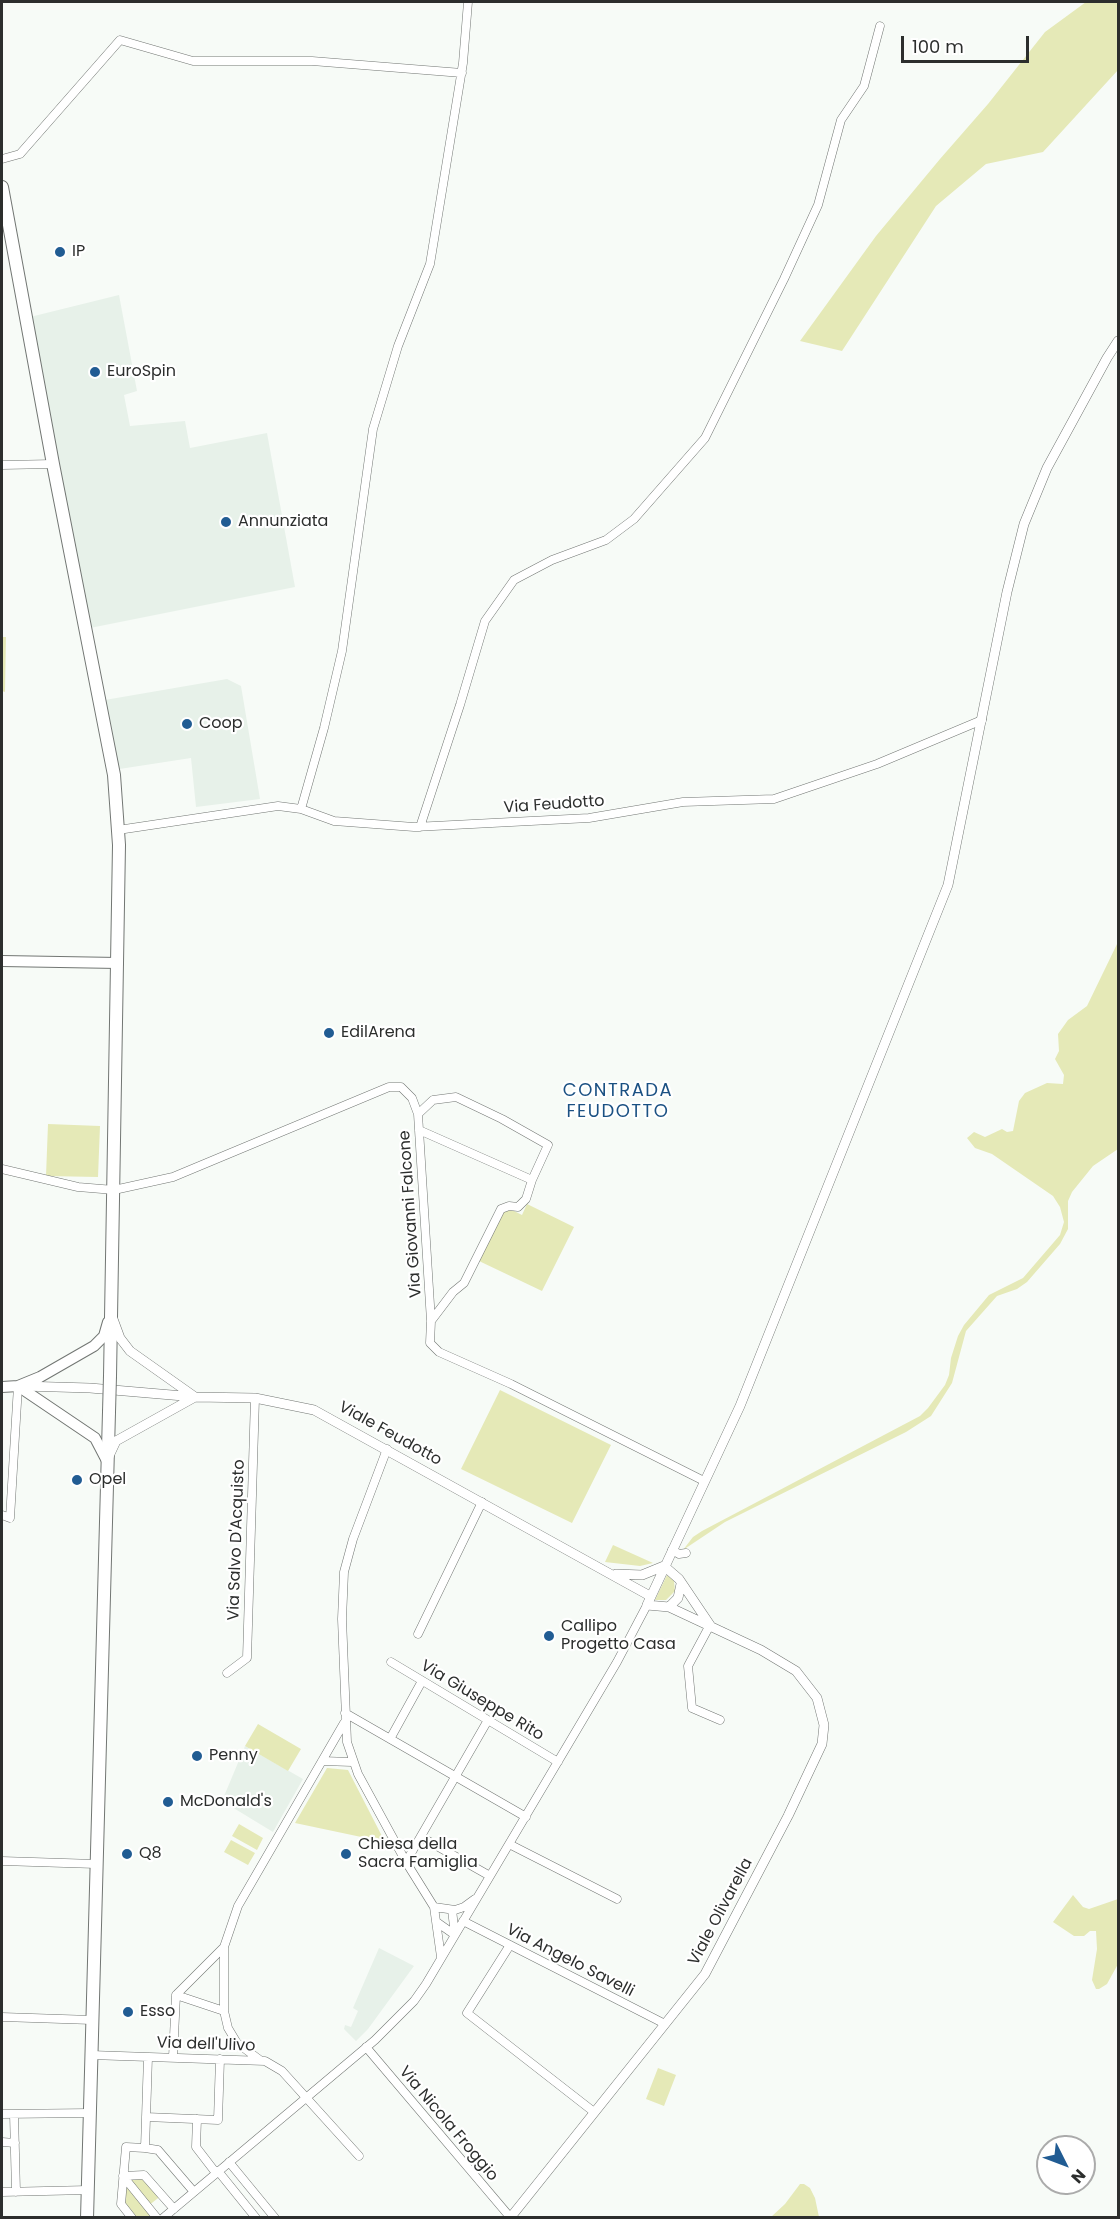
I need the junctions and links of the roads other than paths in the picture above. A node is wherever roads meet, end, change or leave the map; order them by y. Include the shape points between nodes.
1 (468, 2) edge
2 (880, 26) dead end
3 (462, 73) junction
4 (2, 159) edge
5 (2, 187) edge
6 (1119, 341) edge
7 (53, 464) junction
8 (2, 465) edge
9 (982, 720) junction
10 (301, 809) junction
11 (420, 827) junction
12 (118, 830) junction
13 (2, 961) edge
14 (118, 963) junction
15 (418, 1114) junction
16 (419, 1130) junction
17 (2, 1169) edge
18 (532, 1180) junction
19 (114, 1190) junction
20 (111, 1314) junction
21 (431, 1321) junction
22 (18, 1386) junction
23 (2, 1387) edge
24 (195, 1397) junction
25 (255, 1398) junction
26 (387, 1449) junction
27 (107, 1461) junction
28 (704, 1481) junction
29 (482, 1502) junction
30 (2, 1515) edge
31 (672, 1550) junction
32 (686, 1553) dead end
33 (664, 1566) junction
34 (618, 1577) junction
35 (681, 1584) junction
36 (655, 1586) junction
37 (649, 1600) junction
38 (669, 1607) junction
39 (710, 1625) junction
40 (418, 1634) dead end
41 (391, 1662) dead end
42 (227, 1672) dead end
43 (422, 1681) junction
44 (345, 1718) junction
45 (720, 1719) dead end
46 (488, 1720) junction
47 (390, 1739) junction
48 (322, 1761) junction
49 (352, 1762) junction
50 (558, 1762) junction
51 (456, 1777) junction
52 (526, 1817) junction
53 (421, 1837) junction
54 (509, 1844) junction
55 (2, 1862) edge
56 (406, 1862) junction
57 (96, 1864) junction
58 (490, 1876) junction
59 (479, 1896) junction
60 (617, 1899) dead end
61 (434, 1907) junction
62 (452, 1910) junction
63 (464, 1921) junction
64 (438, 1923) junction
65 (455, 1935) junction
66 (510, 1945) junction
67 (224, 1947) junction
68 (441, 1957) junction
69 (176, 1995) junction
70 (224, 2011) junction
71 (2, 2017) edge
72 (92, 2020) junction
73 (665, 2024) junction
74 (366, 2047) junction
75 (92, 2055) junction
76 (148, 2057) junction
77 (173, 2057) junction
78 (220, 2059) junction
79 (262, 2061) junction
80 (306, 2097) junction
81 (594, 2112) junction
82 (90, 2113) junction
83 (2, 2114) edge
84 (14, 2114) junction
85 (146, 2117) junction
86 (197, 2119) junction
87 (2, 2142) edge
88 (15, 2143) junction
89 (145, 2148) junction
90 (358, 2156) dead end
91 (229, 2162) junction
92 (217, 2172) junction
93 (123, 2176) junction
94 (88, 2190) junction
95 (2, 2192) edge
96 (16, 2192) junction
97 (194, 2192) junction
98 (174, 2209) junction
99 (87, 2217) edge
100 (132, 2217) edge
101 (157, 2217) edge
102 (163, 2217) edge
103 (256, 2217) edge
104 (275, 2217) edge
105 (510, 2217) edge

1 - 3 street
2 - 11 street via 864,86 841,120 818,205 705,438 634,519 606,540 552,560 514,580 485,621
3 - 4 street via 312,61 193,61 120,40 20,154
3 - 10 street via 430,264 398,346 373,429 342,651
5 - 7 main road
6 - 9 street via 1047,468 1024,524
7 - 8 street
7 - 12 main road via 114,775
9 - 11 street, Via Feudotto via 877,764 774,799 683,802 589,818
9 - 28 street via 948,885 740,1406
10 - 11 street, Via Feudotto via 334,821
10 - 12 street, Via Feudotto via 278,806
12 - 14 main road
13 - 14 main road
14 - 19 main road
15 - 16 street, Via Giovanni Falcone
15 - 18 street via 433,1100 456,1097 548,1145
15 - 19 street, Via Giovanni Falcone via 412,1098 401,1087 389,1087 173,1176
16 - 18 street
16 - 21 street, Via Giovanni Falcone
17 - 19 street via 78,1187
18 - 21 street via 526,1199 518,1207 501,1209 464,1283
19 - 20 main road
20 - 22 main road via 104,1336 94,1346
20 - 24 street via 130,1352
20 - 27 main road, bridge
21 - 28 street, Via Giovanni Falcone via 430,1343 439,1352
22 - 23 main road
22 - 24 street, Viale Feudotto
22 - 27 main road via 95,1437
22 - 30 street via 10,1518
24 - 25 street, Viale Feudotto
24 - 27 street via 116,1441
25 - 26 street, Viale Feudotto via 314,1410
25 - 42 street, Via Salvo D'Acquisto via 246,1658
26 - 29 street, Viale Feudotto
26 - 44 street via 352,1539 344,1572
27 - 57 main road
28 - 31 street
29 - 34 street, Viale Feudotto
29 - 40 street
31 - 32 street
31 - 33 street
33 - 34 street via 642,1575
33 - 35 street, Viale Olivarella
33 - 36 street
34 - 36 street
34 - 37 street
35 - 38 street via 678,1598
35 - 39 street, Viale Olivarella
36 - 37 street
37 - 38 street, Viale Olivarella
37 - 50 street
38 - 39 street, Viale Olivarella
39 - 45 street via 688,1666 692,1708
39 - 73 street, Viale Olivarella via 796,1671 817,1698 824,1725 822,1744 705,1974
41 - 43 street, Via Giuseppe Rito
43 - 46 street, Via Giuseppe Rito
43 - 47 street
44 - 47 street
44 - 48 street
44 - 49 street
46 - 50 street, Via Giuseppe Rito
46 - 51 street
47 - 51 street
48 - 49 street
48 - 67 street via 237,1906
49 - 56 street
50 - 52 street
51 - 52 street
51 - 53 street
52 - 54 street
53 - 56 street
53 - 58 street
54 - 58 street
54 - 60 street
55 - 57 street
56 - 61 street
57 - 72 main road
58 - 59 street
59 - 62 street via 464,1908
59 - 63 street
61 - 62 street
61 - 64 street
62 - 65 street
63 - 65 street
63 - 66 street, Via Angelo Savelli
64 - 65 street
64 - 68 street
65 - 68 street
66 - 73 street, Via Angelo Savelli
66 - 81 street via 467,2013
67 - 69 street
67 - 70 street
68 - 74 street via 414,2001
69 - 70 street
69 - 77 street
70 - 79 street via 237,2043
71 - 72 street
72 - 75 main road
73 - 81 street, Viale Olivarella
74 - 80 street
74 - 105 street, Via Nicola Froggio
75 - 76 street, Via dell'Ulivo
75 - 82 main road
76 - 77 street, Via dell'Ulivo
76 - 85 street
77 - 78 street, Via dell'Ulivo
78 - 79 street, Via dell'Ulivo
78 - 86 street via 218,2120
79 - 80 street, Via dell'Ulivo via 282,2071
80 - 90 street, Via dell'Ulivo
80 - 91 street
81 - 105 street, Viale Olivarella
82 - 84 street
82 - 94 main road
83 - 84 street
84 - 88 street
85 - 86 street
85 - 89 street
86 - 92 street via 196,2147
87 - 88 street
88 - 96 street
89 - 93 street via 126,2147
89 - 97 street via 158,2150
91 - 92 street
91 - 104 street
92 - 97 street
92 - 103 street
93 - 98 street via 144,2175
93 - 100 street via 121,2204
93 - 101 street
94 - 96 street
94 - 99 main road
95 - 96 street
97 - 98 street
98 - 102 street

